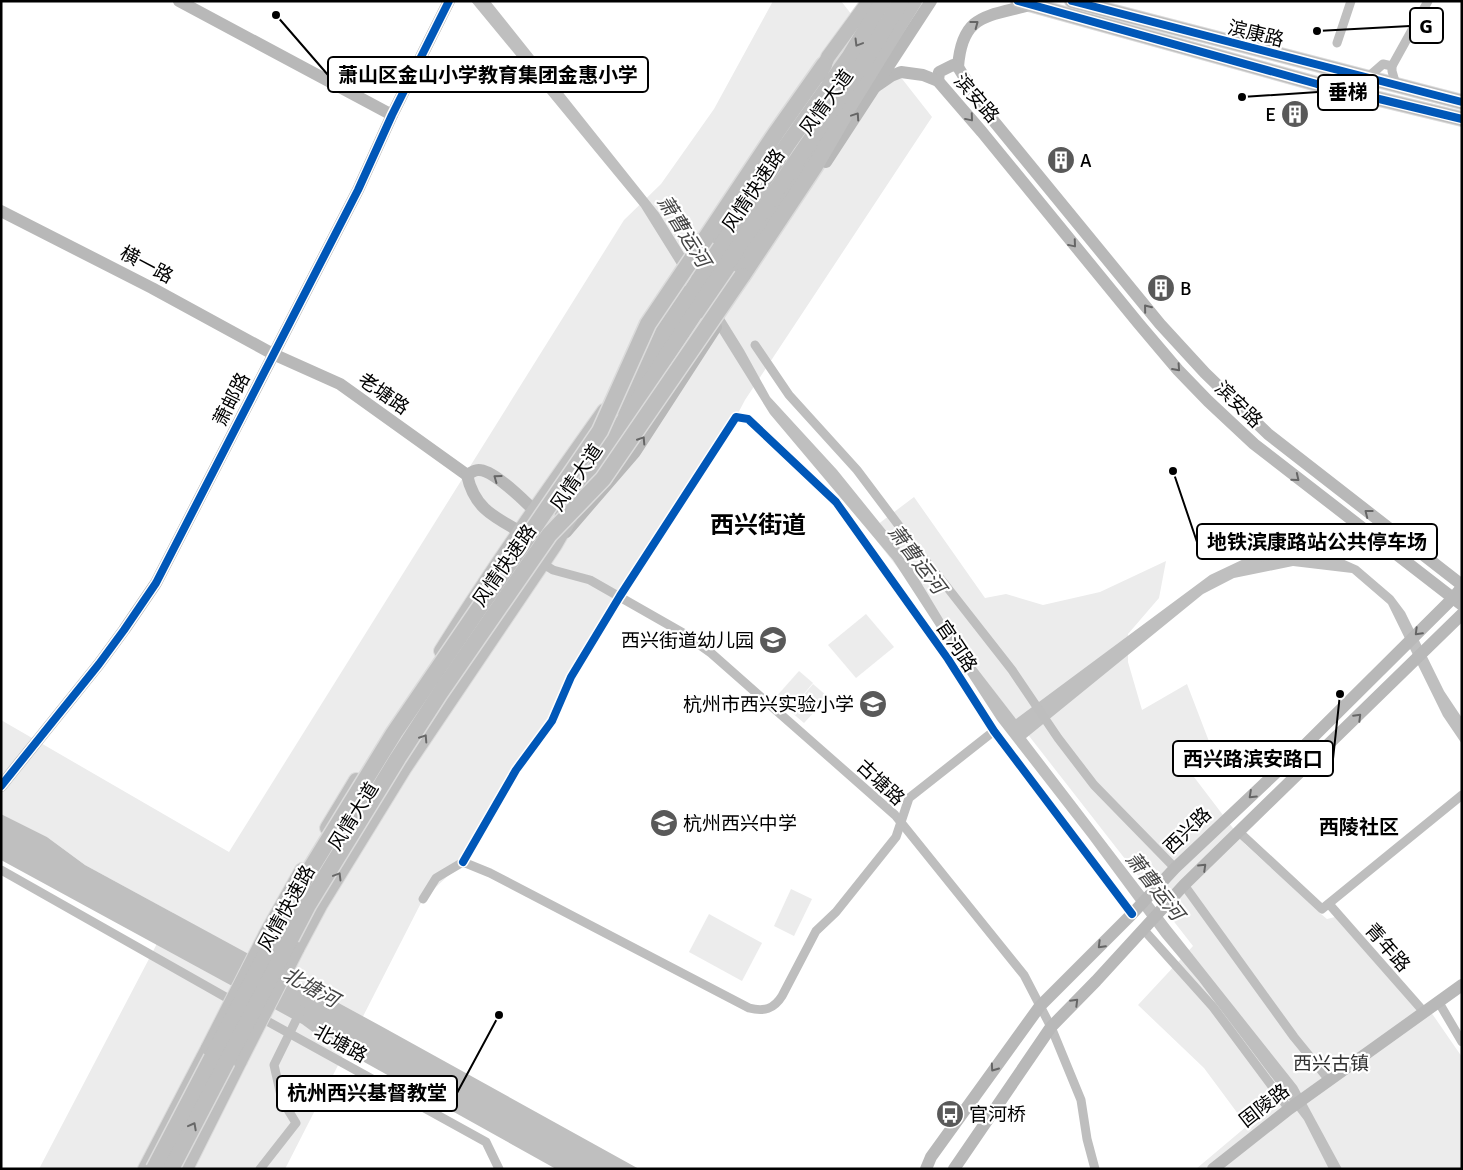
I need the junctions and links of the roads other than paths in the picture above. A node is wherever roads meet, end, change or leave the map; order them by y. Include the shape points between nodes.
1 (179, 1) edge
2 (449, 1) edge
3 (858, 1) edge
4 (869, 1) edge
5 (883, 1) edge
6 (901, 1) edge
7 (914, 1) edge
8 (931, 1) edge
9 (1072, 1) edge
10 (1428, 1) edge
11 (1024, 3) edge
12 (858, 16) junction
13 (824, 66) joint
14 (1392, 66) junction
15 (958, 67) junction
16 (1367, 78) junction
17 (938, 81) junction
18 (1396, 85) junction
19 (875, 87) junction
20 (1462, 102) edge
21 (392, 115) junction
22 (844, 116) junction
23 (1462, 119) edge
24 (1, 210) edge
25 (708, 243) junction
26 (755, 345) dead end
27 (273, 354) junction
28 (600, 431) junction
29 (467, 474) junction
30 (534, 510) junction
31 (519, 531) junction
32 (552, 540) junction
33 (542, 563) junction
34 (1462, 586) edge
35 (620, 596) junction
36 (1457, 601) edge
37 (1462, 614) edge
38 (994, 732) junction
39 (1, 786) edge
40 (1462, 795) edge
41 (900, 822) junction
42 (1239, 832) junction
43 (463, 862) junction
44 (1175, 868) junction
45 (1, 870) edge
46 (1184, 886) junction
47 (423, 899) dead end
48 (1325, 906) junction
49 (1133, 912) junction
50 (1145, 927) junction
51 (1462, 985) edge
52 (1438, 1001) junction
53 (1040, 1006) junction
54 (1424, 1012) junction
55 (1051, 1027) junction
56 (1462, 1042) edge
57 (1329, 1080) junction
58 (1291, 1108) junction
59 (145, 1169) edge
60 (154, 1169) edge
61 (171, 1169) edge
62 (186, 1169) edge
63 (499, 1169) edge
64 (926, 1169) edge
65 (954, 1169) edge
66 (1095, 1169) edge
67 (1213, 1169) edge

1 - 21 main road
2 - 21 main road, 萧邮路
3 - 12 main road
4 - 12 main road, 风情大道
5 -> 28 highway, 风情快速路, bridge via 850,56
6 - 32 highway, 风情快速路, bridge via 867,57 742,241
7 - 22 main road, 风情大道
8 - 19 main road
9 - 16 main road, 滨康路
10 - 14 street
15 -> 11 main road via 962,42 974,23
11 - 23 main road, 滨康路 via 1317,84
12 - 13 main road, 风情大道
13 - 25 highway via 776,133
14 - 16 street via 1383,64
14 - 18 street
15 - 17 main road, 滨安路 via 953,65 939,72
34 -> 15 main road, 滨安路 via 1268,434 1205,373 1160,324 983,108
16 - 18 main road, 滨康路
17 - 19 main road via 901,72
17 -> 36 main road, 滨安路 via 1167,357 1208,401 1254,444
18 - 20 main road, 滨康路
32 -> 19 main road via 635,452
21 - 27 main road, 萧邮路 via 358,190
22 - 32 highway, bridge via 742,276 603,479
22 - 32 main road, 风情大道 via 805,160 609,462
24 - 27 main road, 横一路
25 - 28 highway, bridge via 648,324
25 - 30 main road, 风情大道 via 682,292 608,406
26 - 44 street via 789,395 857,470 1012,670 1094,785
27 - 29 main road, 老塘路 via 340,384
27 - 39 main road, 萧邮路 via 156,583 124,630
28 - 60 highway, 风情快速路, bridge via 394,734 332,832
30 -> 29 main road via 487,471
29 - 31 main road via 470,490 478,502 491,516
30 - 31 main road, 风情大道
31 - 33 street, 古塘路 via 524,548
31 - 59 main road, 风情大道, bridge via 343,801 286,896
32 - 33 main road, 风情大道
61 -> 32 highway, 风情快速路, bridge via 308,904 424,717
33 - 35 street, 古塘路 via 553,570 590,580
62 -> 33 main road, 风情大道, bridge via 321,904 410,761
34 - 36 main road, 西兴路
35 - 38 street, 官河路 via 736,417 748,420 836,502 948,659
35 - 41 street, 古塘路 via 711,653
35 - 43 street via 571,677 552,721 516,770
36 -> 44 main road, 西兴路
42 -> 37 main road, 西兴路
38 - 41 street via 909,798
38 - 49 street, 官河路
40 - 48 street
41 - 43 street via 896,837 836,912 816,931 777,1004 759,1010 749,1008
41 - 53 street, 古塘路 via 1024,975
46 -> 42 main road, 西兴路
42 - 48 street, 青年路
43 - 47 street via 436,878
44 - 49 main road, 西兴路
45 - 63 street, 北塘路 via 486,1142
46 - 50 main road, 西兴路
46 - 57 street
48 - 54 street, 青年路
49 -> 53 main road, 西兴路
55 -> 50 main road, 西兴路
50 - 58 street via 1213,1007
51 - 52 main road, 固陵路
52 - 54 main road, 固陵路
52 - 56 street
53 - 55 street, 古塘路
53 -> 64 main road, 西兴路 via 932,1156
54 - 57 main road, 固陵路
55 - 65 main road, 西兴路
55 - 66 street, 古塘路 via 1081,1100
57 - 58 main road, 固陵路
58 - 67 main road, 固陵路

